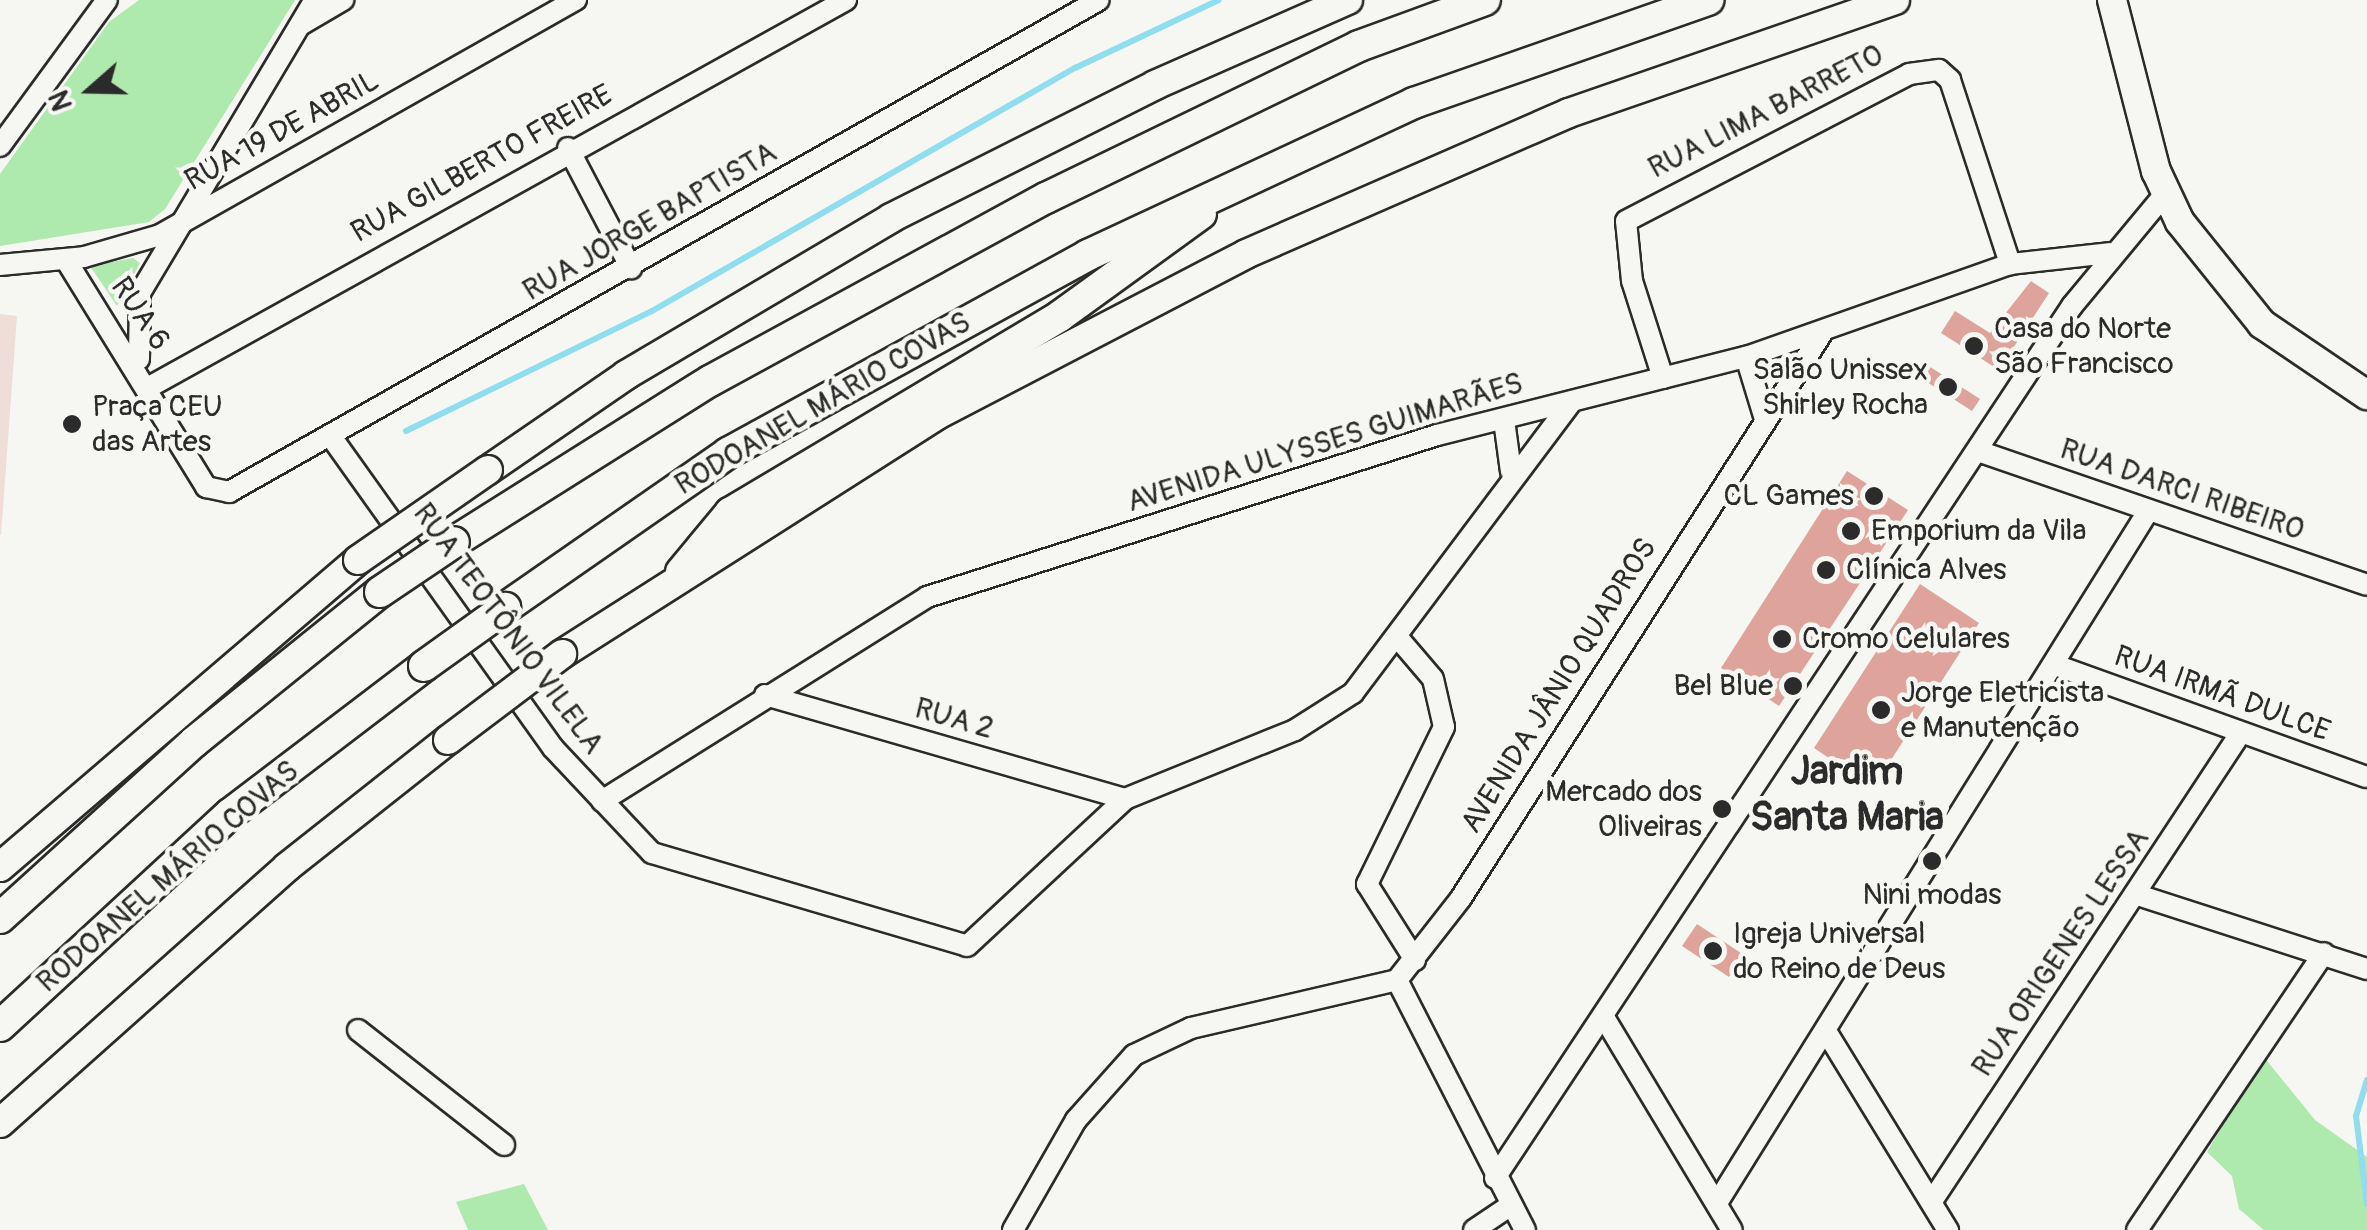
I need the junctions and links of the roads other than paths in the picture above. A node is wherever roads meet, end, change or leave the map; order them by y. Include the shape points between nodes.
1 (106, 0) edge
2 (315, 0) edge
3 (344, 0) edge
4 (576, 0) edge
5 (846, 0) edge
6 (1099, 0) edge
7 (1348, 0) edge
8 (1484, 0) edge
9 (1708, 0) edge
10 (1896, 0) edge
11 (2112, 0) edge
12 (300, 24) junction
13 (0, 146) edge
14 (568, 148) junction
15 (1232, 186) junction
16 (2165, 194) junction
17 (184, 220) junction
18 (2110, 253) junction
19 (66, 260) junction
20 (2010, 264) junction
21 (0, 266) edge
22 (631, 268) junction
23 (1822, 333) junction
24 (1746, 356) junction
25 (146, 378) junction
26 (1663, 378) junction
27 (2367, 394) edge
28 (1572, 402) junction
29 (1765, 419) junction
30 (1504, 420) junction
31 (332, 438) junction
32 (1978, 451) junction
33 (1511, 472) junction
34 (229, 492) joint
35 (2147, 512) junction
36 (681, 572) junction
37 (2367, 585) edge
38 (1400, 638) junction
39 (2058, 666) junction
40 (765, 695) junction
41 (2238, 737) junction
42 (2367, 777) edge
43 (1125, 799) junction
44 (602, 801) junction
45 (0, 867) edge
46 (2138, 896) junction
47 (0, 918) edge
48 (2324, 953) junction
49 (1415, 960) junction
50 (2367, 969) edge
51 (1397, 980) junction
52 (1606, 1019) junction
53 (0, 1026) edge
54 (358, 1030) dead end
55 (1829, 1036) junction
56 (0, 1123) edge
57 (504, 1145) dead end
58 (1495, 1178) junction
59 (1932, 1201) junction
60 (1717, 1203) junction
61 (1511, 1205) junction
62 (1013, 1230) edge
63 (1474, 1230) edge
64 (1525, 1230) edge
65 (1732, 1230) edge
66 (1948, 1230) edge
67 (2137, 1230) edge

1 - 13 street
2 - 12 street
3 - 12 street
4 - 17 street, RUA 19 DE ABRIL
5 - 14 street, RUA GILBERTO FREIRE
6 - 22 street, RUA JORGE BAPTISTA
7 - 45 main road, bridge via 1155,84 891,218 655,357 358,560
8 - 47 highway, bridge via 1359,46 1046,198 710,380 380,592 194,742
9 - 15 highway, RODOANEL MÁRIO COVAS via 1414,104
10 - 36 main road via 1569,113 1281,238 954,406
11 - 16 main road
12 - 17 street
14 - 22 street
14 - 25 street, RUA GILBERTO FREIRE
15 - 36 highway via 1149,258 1060,316 730,513
15 - 53 highway, RODOANEL MÁRIO COVAS, bridge via 728,453 424,666 230,814
16 - 18 street
16 - 27 main road via 2262,324
17 - 19 street, RUA 19 DE ABRIL via 124,248
17 - 25 street via 140,293 134,334
18 - 20 street, AVENIDA ULYSSES GUIMARÃES
18 - 32 street
19 - 21 street, RUA 19 DE ABRIL
19 - 25 street, RUA 6
20 - 23 street, AVENIDA ULYSSES GUIMARÃES
20 - 26 street, RUA LIMA BARRETO via 1950,80 1940,70 1909,74 1637,211 1622,237
22 - 31 street, RUA JORGE BAPTISTA
23 - 24 street, AVENIDA ULYSSES GUIMARÃES
23 - 29 street, AVENIDA JÂNIO QUADROS
24 - 26 street, AVENIDA ULYSSES GUIMARÃES
24 - 29 street
25 - 34 street, RUA 6 via 206,488
26 - 28 street, AVENIDA ULYSSES GUIMARÃES
28 - 30 street, AVENIDA ULYSSES GUIMARÃES
28 - 33 street, RUA TEOTÔNIO VILELA
29 - 49 street, AVENIDA JÂNIO QUADROS
30 - 33 street
30 - 40 street, AVENIDA ULYSSES GUIMARÃES via 927,596
31 - 34 street, RUA JORGE BAPTISTA
31 - 44 street, RUA TEOTÔNIO VILELA via 553,748
32 - 35 street, RUA DARCI RIBEIRO
32 - 52 street via 1783,735
33 - 38 street, RUA TEOTÔNIO VILELA
35 - 37 street, RUA DARCI RIBEIRO
35 - 39 street
36 - 56 main road, bridge via 562,654 259,890
38 - 43 street, RUA TEOTÔNIO VILELA via 1330,711
38 - 49 street via 1433,679 1444,727 1366,884
39 - 41 street, RUA IRMÃ DULCE
39 - 55 street
40 - 43 street, RUA 2
40 - 44 street, AVENIDA ULYSSES GUIMARÃES
41 - 42 street, RUA IRMÃ DULCE
41 - 46 street, RUA ORIGENES LESSA
43 - 44 street, RUA TEOTÔNIO VILELA via 967,946 678,866 631,835
46 - 48 street
46 - 59 street, RUA ORIGENES LESSA
48 - 50 street
48 - 67 street
49 - 51 street, AVENIDA JÂNIO QUADROS
51 - 58 street
51 - 62 street via 1191,1028 1134,1055 1084,1108
52 - 58 street
52 - 60 street
54 - 57 street
55 - 59 street
55 - 60 street
58 - 61 street
59 - 66 street
60 - 65 street
61 - 63 street
61 - 64 street

